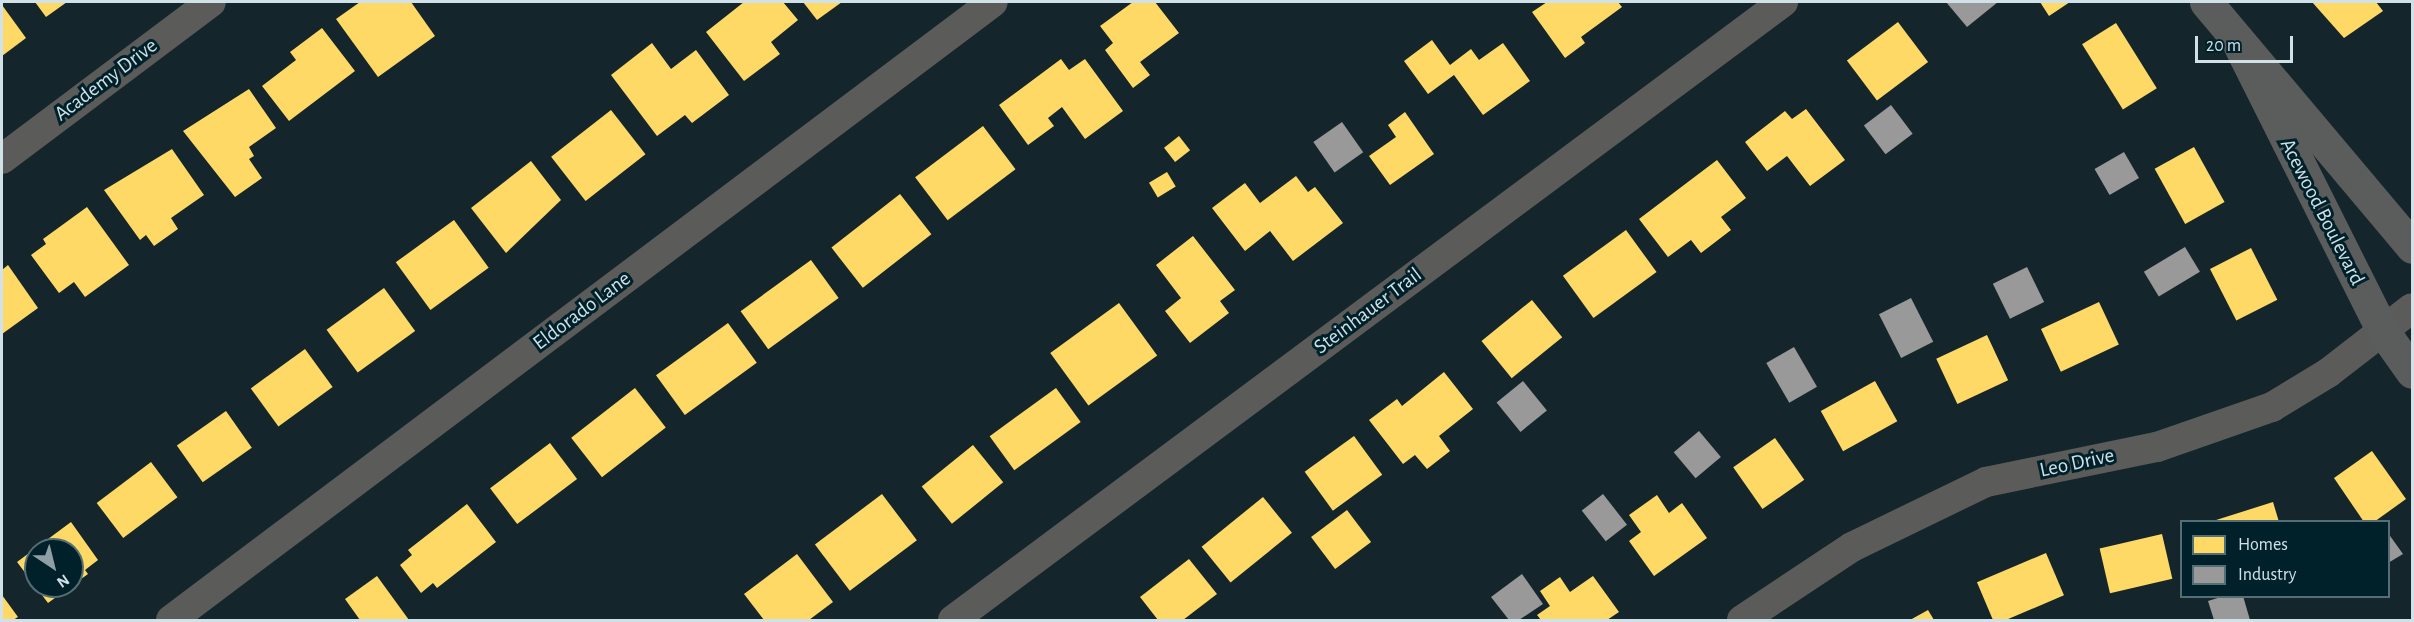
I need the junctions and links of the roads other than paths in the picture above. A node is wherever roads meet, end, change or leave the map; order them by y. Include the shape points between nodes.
1 (211, 2) edge
2 (993, 2) edge
3 (1783, 2) edge
4 (2206, 2) edge
5 (2240, 46) junction
6 (2, 159) edge
7 (2412, 247) edge
8 (2412, 308) edge
9 (2383, 331) junction
10 (2412, 372) edge
11 (171, 621) edge
12 (953, 621) edge
13 (1742, 621) edge

1 - 6 street, Academy Drive
2 - 11 street, Eldorado Lane
3 - 12 street, Steinhauer Trail
4 - 5 street, Acewood Boulevard
5 - 7 street, Acewood Boulevard
5 - 9 street, Acewood Boulevard
8 - 9 street, Leo Drive
9 - 10 street, Acewood Boulevard
9 - 13 street, Leo Drive via 2272,407 2220,427 1961,492 1852,547

